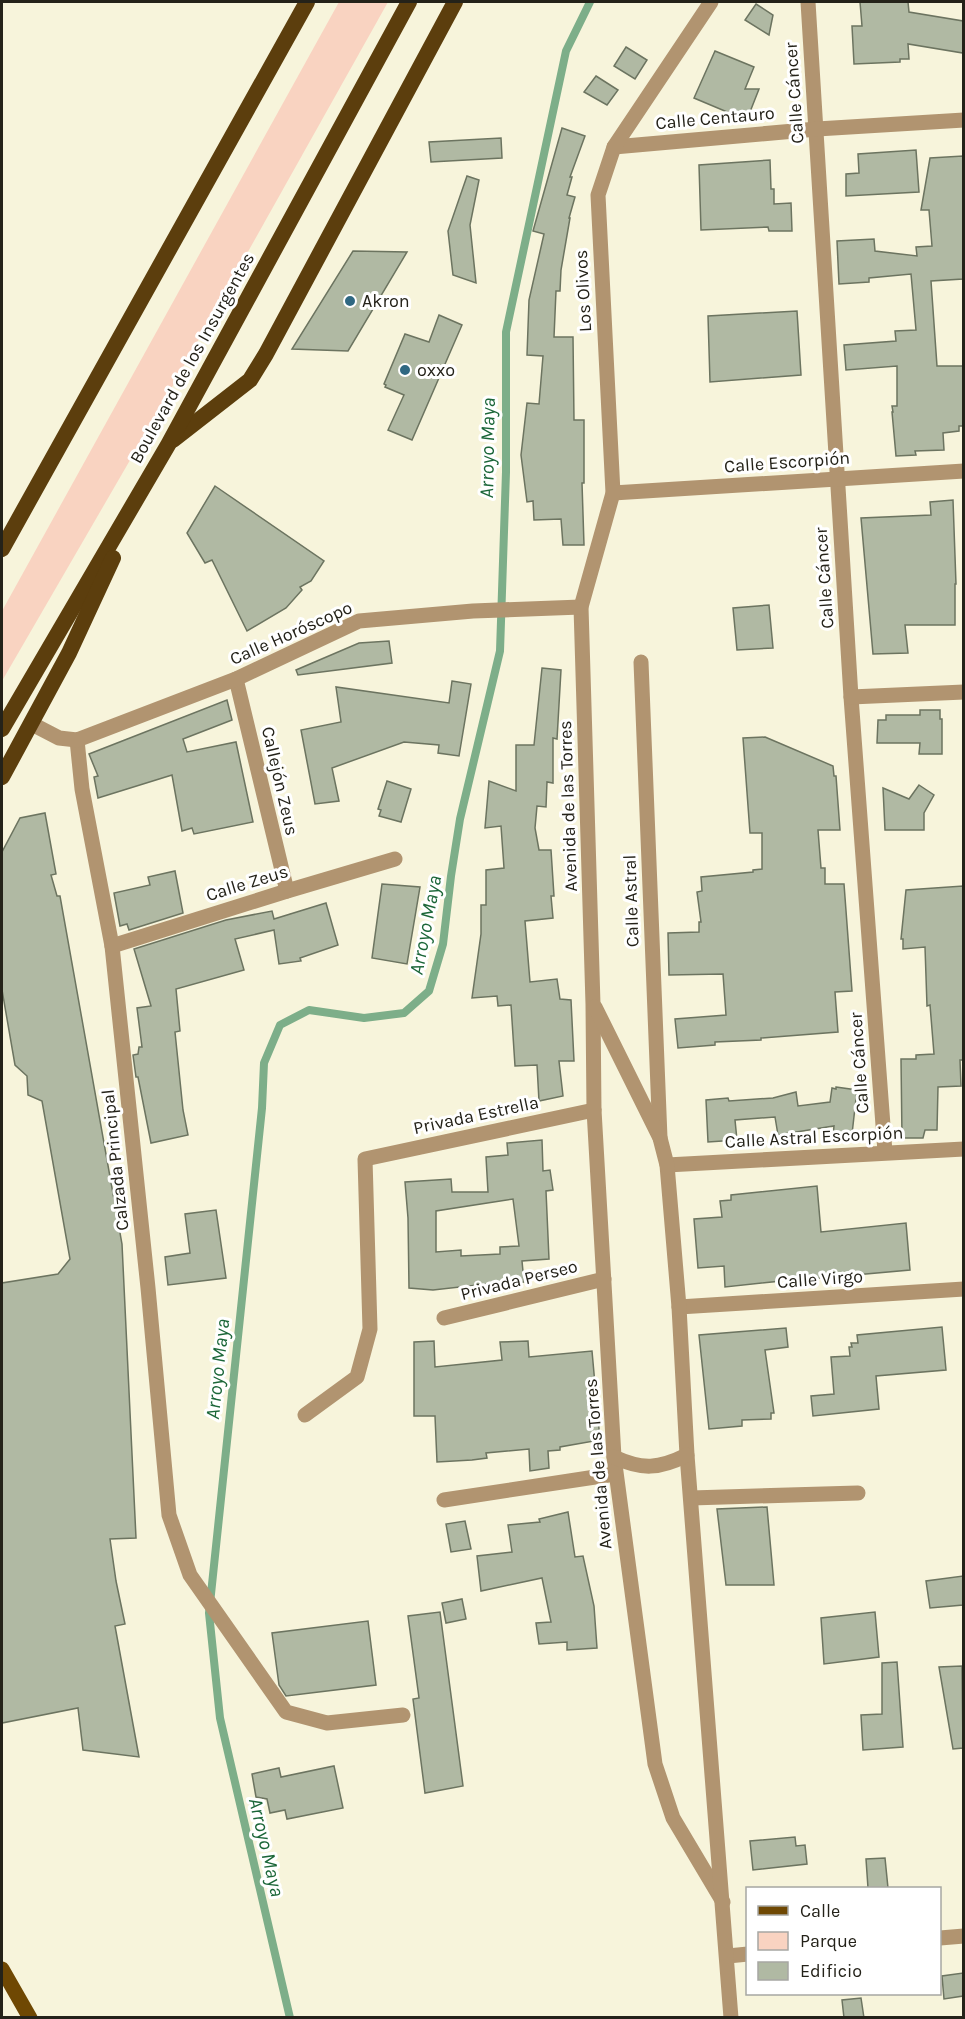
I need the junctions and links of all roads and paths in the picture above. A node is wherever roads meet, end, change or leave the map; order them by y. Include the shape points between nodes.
1 (307, 2) edge
2 (409, 2) edge
3 (455, 2) edge
4 (711, 2) edge
5 (808, 2) edge
6 (963, 120) edge
7 (817, 129) junction
8 (614, 147) junction
9 (63, 439) junction
10 (168, 445) junction
11 (963, 471) edge
12 (152, 473) junction
13 (837, 478) junction
14 (613, 493) junction
15 (2, 532) edge
16 (2, 549) edge
17 (581, 607) junction
18 (641, 662) dead end
19 (236, 679) junction
20 (963, 692) edge
21 (851, 697) junction
22 (32, 724) junction
23 (2, 729) edge
24 (77, 740) junction
25 (2, 777) edge
26 (395, 859) dead end
27 (286, 891) junction
28 (112, 946) junction
29 (593, 1004) junction
30 (594, 1110) junction
31 (660, 1138) junction
32 (963, 1149) edge
33 (885, 1152) junction
34 (667, 1165) junction
35 (604, 1279) junction
36 (963, 1289) edge
37 (679, 1307) junction
38 (444, 1318) dead end
39 (305, 1415) dead end
40 (687, 1455) junction
41 (614, 1457) junction
42 (615, 1474) junction
43 (858, 1493) dead end
44 (691, 1498) junction
45 (444, 1500) dead end
46 (402, 1715) dead end
47 (723, 1902) junction
48 (963, 1936) edge
49 (941, 1938) edge
50 (746, 1954) edge
51 (728, 1956) junction
52 (2, 1969) edge
53 (30, 2018) edge
54 (731, 2018) edge

1 - 9 highway
2 - 10 highway, Boulevard de los Insurgentes
3 - 10 highway via 250,380
4 - 8 street, Los Olivos
5 - 7 street, Calle Cáncer
6 - 7 street, Calle Centauro
7 - 8 street, Calle Centauro
7 - 13 street, Calle Cáncer
8 - 14 street, Los Olivos via 598,195
9 - 15 highway
9 - 16 highway
10 - 12 highway, Boulevard de los Insurgentes
11 - 13 street, Calle Escorpión
12 - 22 highway
12 - 23 highway, Boulevard de los Insurgentes
13 - 14 street, Calle Escorpión
13 - 21 street, Calle Cáncer
14 - 17 street, Los Olivos
17 - 19 street, Calle Horóscopo via 359,621
17 - 29 street, Avenida de las Torres
18 - 31 street, Calle Astral
19 - 24 street, Calle Horóscopo
19 - 27 street, Callejón Zeus
20 - 21 street
21 - 33 street, Calle Cáncer
22 - 24 street via 59,738
22 - 25 highway
24 - 28 street, Calzada Principal via 82,789
26 - 27 street, Calle Zeus
27 - 28 street, Calle Zeus
28 - 46 street, Calzada Principal via 169,1515 190,1575 286,1713 327,1723
29 - 30 street, Avenida de las Torres
29 - 31 street, Avenida de las Torres
30 - 35 street, Avenida de las Torres
30 - 39 street, Privada Estrella via 365,1159 370,1329 357,1377
31 - 34 street, Avenida de las Torres
32 - 33 street, Calle Astral Escorpión
33 - 34 street, Calle Astral Escorpión
34 - 37 street, Avenida de las Torres
35 - 38 street, Privada Perseo
35 - 41 street, Avenida de las Torres
36 - 37 street, Calle Virgo
37 - 40 street, Avenida de las Torres
40 - 41 street via 649,1468
40 - 44 street, Avenida de las Torres
41 - 42 street, Avenida de las Torres
42 - 45 street
42 - 47 street, Avenida de las Torres via 655,1764 673,1818
43 - 44 street
44 - 47 street, Avenida de las Torres
47 - 51 street, Avenida de las Torres
48 - 49 street
50 - 51 street
51 - 54 street, Avenida de las Torres
52 - 53 main road

